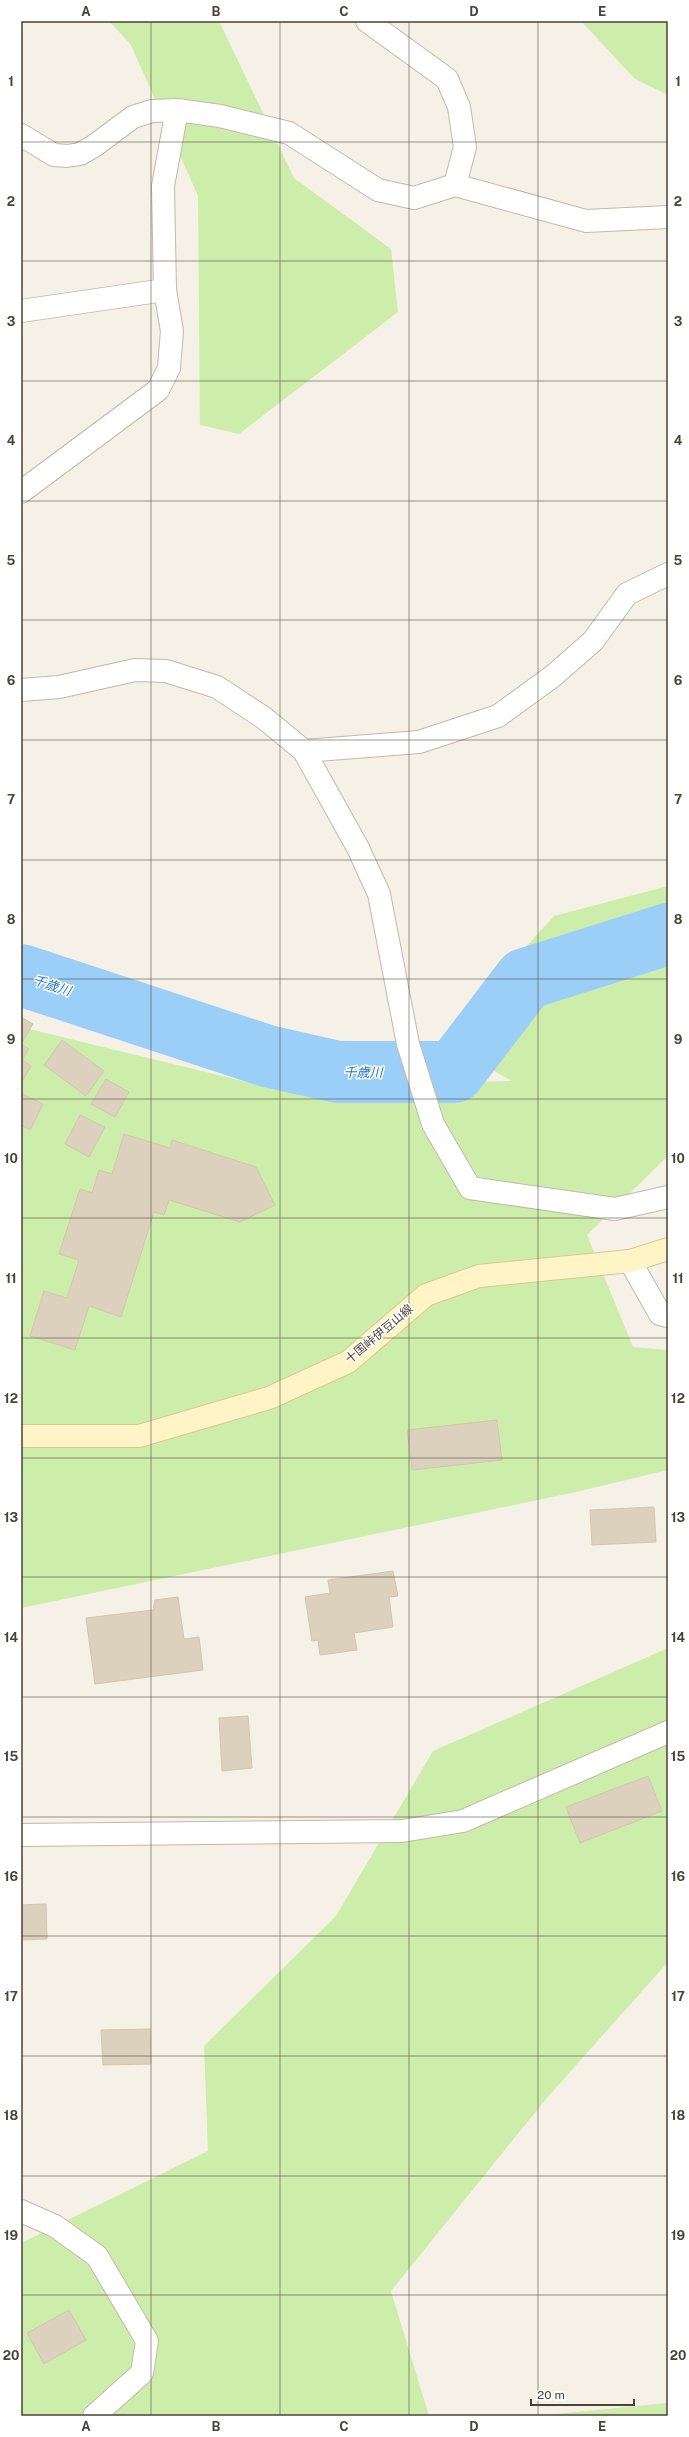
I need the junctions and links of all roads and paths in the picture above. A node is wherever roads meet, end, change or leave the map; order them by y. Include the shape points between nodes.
1 (367, 21) edge
2 (177, 110) junction
3 (21, 135) edge
4 (455, 185) junction
5 (668, 217) edge
6 (165, 290) junction
7 (21, 311) edge
8 (21, 492) edge
9 (668, 574) edge
10 (21, 690) edge
11 (304, 751) junction
12 (668, 1197) edge
13 (668, 1249) edge
14 (630, 1261) junction
15 (668, 1316) edge
16 (21, 1436) edge
17 (668, 1732) edge
18 (21, 1835) edge
19 (21, 2211) edge
20 (94, 2416) edge

1 - 4 street via 447,79 459,107 465,147
2 - 3 street via 152,111 133,117 80,154 54,155
2 - 4 street via 220,116 289,133 378,190 414,198
2 - 6 street via 163,186
4 - 5 street via 586,221
6 - 7 street
6 - 8 street via 172,331 169,368 158,390
9 - 11 street via 626,594 593,641 553,676 498,716 419,742
10 - 11 street via 59,688 135,670 166,671 217,687 264,718
11 - 12 street via 358,848 379,894 408,1044 433,1124 470,1188 615,1209
13 - 14 main road, 十国峠伊豆山線
14 - 15 street via 660,1314
14 - 16 main road, 十国峠伊豆山線 via 479,1276 426,1295 348,1362 270,1398 139,1436
17 - 18 street via 463,1821 402,1831
19 - 20 street via 55,2226 97,2256 147,2341 142,2373

